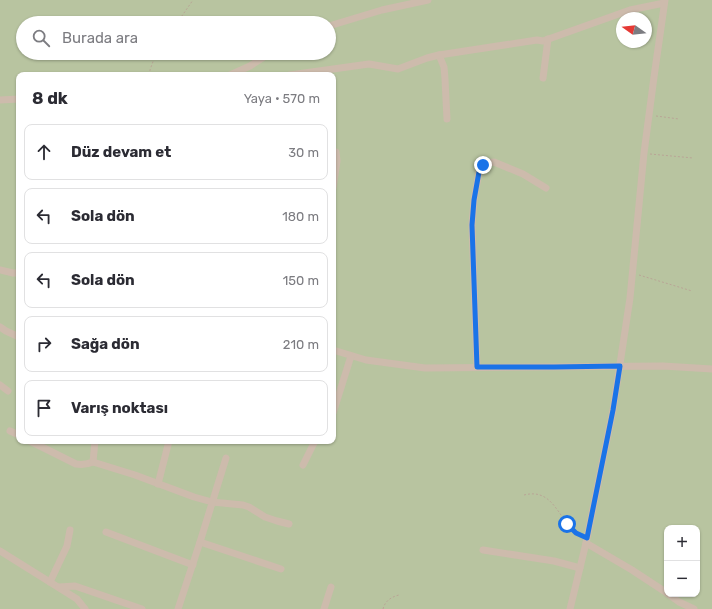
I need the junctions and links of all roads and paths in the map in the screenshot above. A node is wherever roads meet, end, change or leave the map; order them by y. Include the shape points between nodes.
1 (193, 0) edge
2 (428, 0) edge
3 (415, 1) edge
4 (665, 2) edge
5 (182, 16) edge
6 (336, 24) edge
7 (548, 39) junction
8 (439, 55) junction
9 (154, 60) edge
10 (259, 60) edge
11 (150, 72) edge
12 (239, 72) edge
13 (311, 72) edge
14 (543, 78) dead end
15 (16, 99) edge
16 (0, 100) edge
17 (649, 115) junction
18 (447, 119) dead end
19 (679, 119) dead end
20 (336, 152) edge
21 (644, 153) junction
22 (693, 158) dead end
23 (336, 168) edge
24 (546, 188) dead end
25 (0, 270) edge
26 (16, 273) edge
27 (632, 274) junction
28 (692, 291) dead end
29 (0, 327) edge
30 (16, 336) edge
31 (336, 351) edge
32 (351, 356) junction
33 (620, 366) junction
34 (477, 367) junction
35 (712, 370) edge
36 (0, 385) edge
37 (8, 391) dead end
38 (336, 404) edge
39 (10, 431) dead end
40 (16, 434) edge
41 (36, 444) edge
42 (95, 444) edge
43 (168, 444) edge
44 (314, 444) edge
45 (226, 458) dead end
46 (92, 462) junction
47 (303, 465) dead end
48 (158, 484) junction
49 (524, 495) dead end
50 (212, 502) junction
51 (289, 524) dead end
52 (70, 530) dead end
53 (106, 532) dead end
54 (587, 541) junction
55 (200, 542) junction
56 (483, 550) dead end
57 (0, 551) edge
58 (193, 565) junction
59 (580, 568) junction
60 (281, 569) dead end
61 (50, 582) junction
62 (59, 587) junction
63 (331, 587) dead end
64 (664, 592) edge
65 (399, 595) dead end
66 (672, 597) edge
67 (85, 609) edge
68 (142, 609) edge
69 (178, 609) edge
70 (324, 609) edge
71 (382, 609) edge
72 (570, 609) edge
73 (694, 609) edge

1 - 5 path
2 - 3 street
3 - 6 street
4 - 7 street via 630,10
4 - 17 street
7 - 8 street
7 - 14 street
8 - 13 street via 398,69 369,64
8 - 18 street via 444,67
9 - 11 path
10 - 12 street
15 - 16 street
17 - 19 path
17 - 21 street
20 - 23 street
21 - 22 path
21 - 27 street
24 - 34 street via 523,174 494,162 486,163 480,168 472,225
25 - 26 street
27 - 28 path
27 - 33 street
29 - 30 street
31 - 32 street
32 - 34 street via 425,368
32 - 38 street
33 - 34 street
33 - 35 street
33 - 54 street
36 - 37 street
39 - 40 street
41 - 46 street via 76,464
42 - 46 street
43 - 48 street
44 - 47 street
45 - 50 street
46 - 48 street
48 - 50 street
49 - 54 path via 536,494 551,502 567,524
50 - 51 street via 243,505 265,517
50 - 55 street
52 - 61 street via 67,546
53 - 58 street
54 - 59 street
54 - 64 street
55 - 58 street
55 - 60 street
56 - 59 street via 554,561
57 - 61 street
58 - 69 street
59 - 72 street
61 - 62 street
62 - 67 street via 77,599
62 - 68 street via 74,586
63 - 70 street
65 - 71 path via 387,601
66 - 73 street

